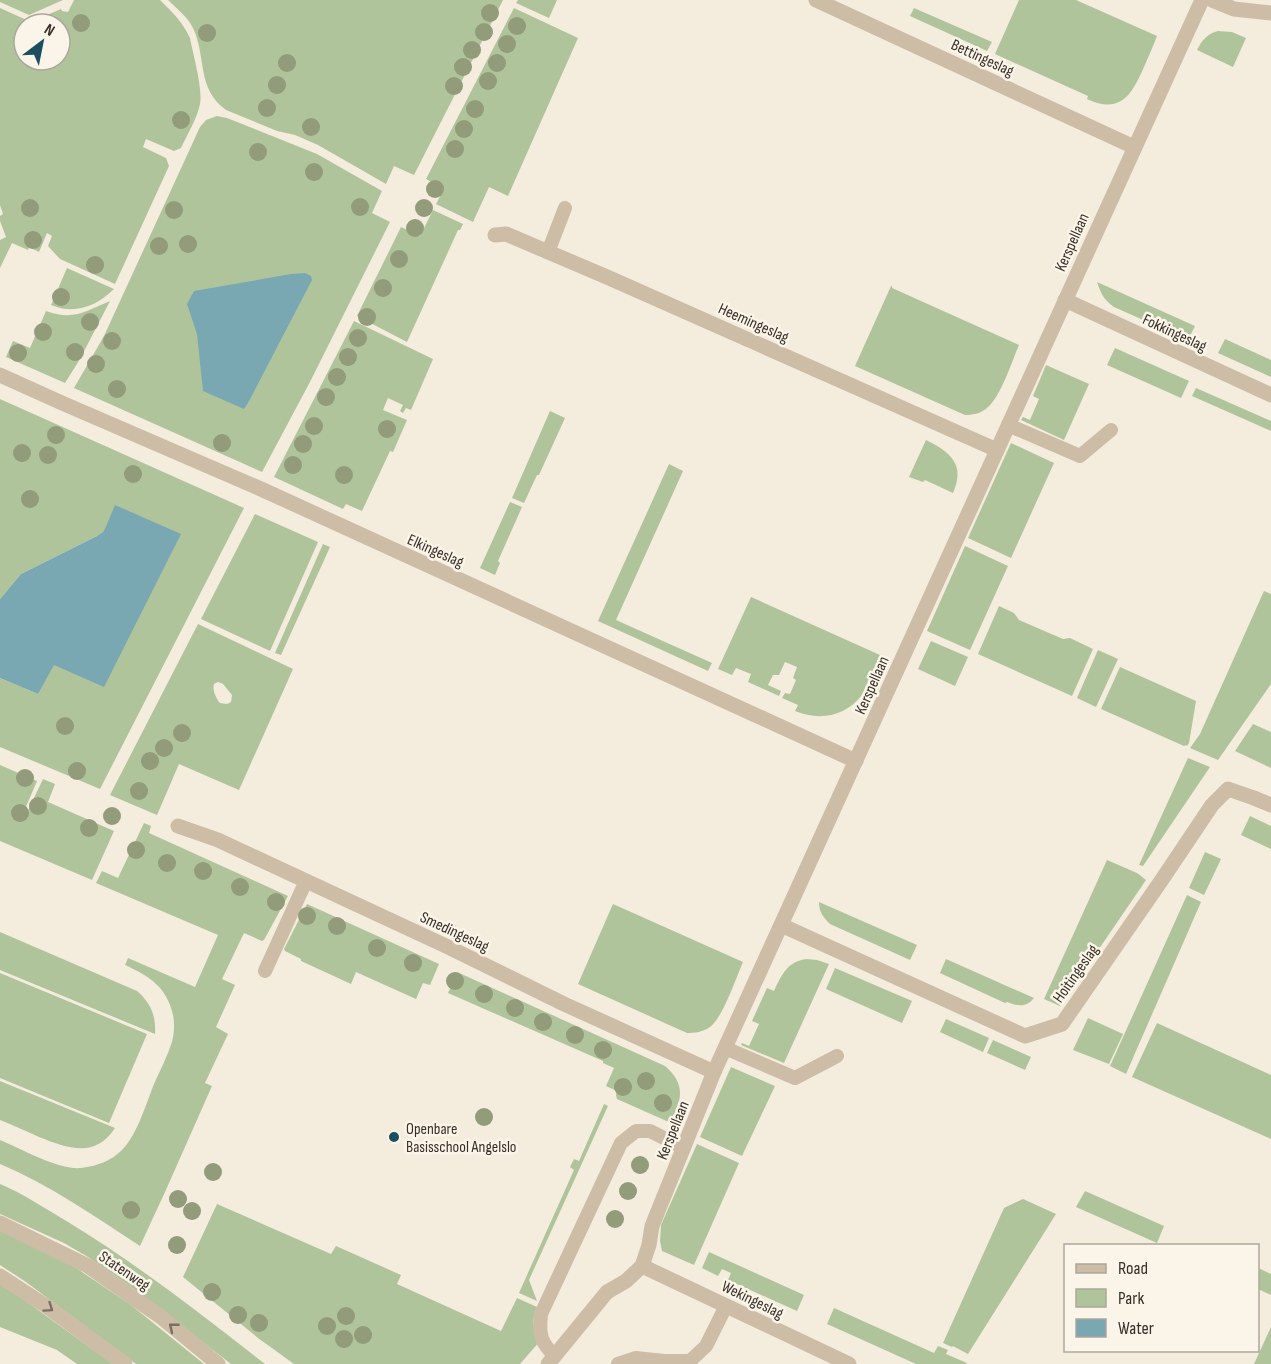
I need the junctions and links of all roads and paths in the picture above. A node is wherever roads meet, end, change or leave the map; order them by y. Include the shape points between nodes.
1 (816, 0) edge
2 (1202, 0) edge
3 (1212, 0) edge
4 (1271, 13) edge
5 (1134, 147) junction
6 (565, 208) dead end
7 (495, 235) dead end
8 (548, 252) junction
9 (1065, 300) junction
10 (0, 375) edge
11 (1271, 395) edge
12 (1008, 425) junction
13 (1111, 430) dead end
14 (997, 450) junction
15 (856, 761) junction
16 (1271, 806) edge
17 (178, 826) dead end
18 (306, 881) junction
19 (781, 925) junction
20 (266, 971) dead end
21 (725, 1048) junction
22 (837, 1056) dead end
23 (714, 1072) junction
24 (684, 1148) junction
25 (0, 1223) edge
26 (642, 1266) junction
27 (0, 1276) edge
28 (726, 1306) junction
29 (552, 1360) edge
30 (125, 1364) edge
31 (218, 1364) edge
32 (618, 1364) edge
33 (849, 1364) edge

1 - 5 street, Bettingeslag
2 - 5 street, Kerspellaan
3 - 4 street via 1234,9
5 - 9 street, Kerspellaan
6 - 8 lane
7 - 8 street, Heemingeslag via 506,234
8 - 14 street, Heemingeslag
9 - 11 street, Fokkingeslag
9 - 12 street, Kerspellaan
10 - 15 street, Elkingeslag via 261,489
12 - 13 lane via 1080,456
12 - 14 street, Kerspellaan
14 - 15 street, Kerspellaan
15 - 19 street, Kerspellaan
16 - 19 street, Hoitingeslag via 1228,789 1212,805 1062,1024 1025,1036
17 - 18 street, Smedingeslag
18 - 20 lane
18 - 23 street, Smedingeslag
19 - 21 street, Kerspellaan
21 - 22 lane via 795,1078
21 - 23 street, Kerspellaan
23 - 24 street, Kerspellaan
24 - 26 street, Kerspellaan via 652,1226
24 - 29 lane via 650,1131 636,1131 621,1143 541,1314 544,1346
31 -> 25 street, Statenweg via 161,1317 88,1266
26 - 28 street, Wekingeslag
26 - 29 street via 608,1292
27 -> 30 street
28 - 32 lane via 706,1346 690,1361 636,1358
28 - 33 street, Wekingeslag

